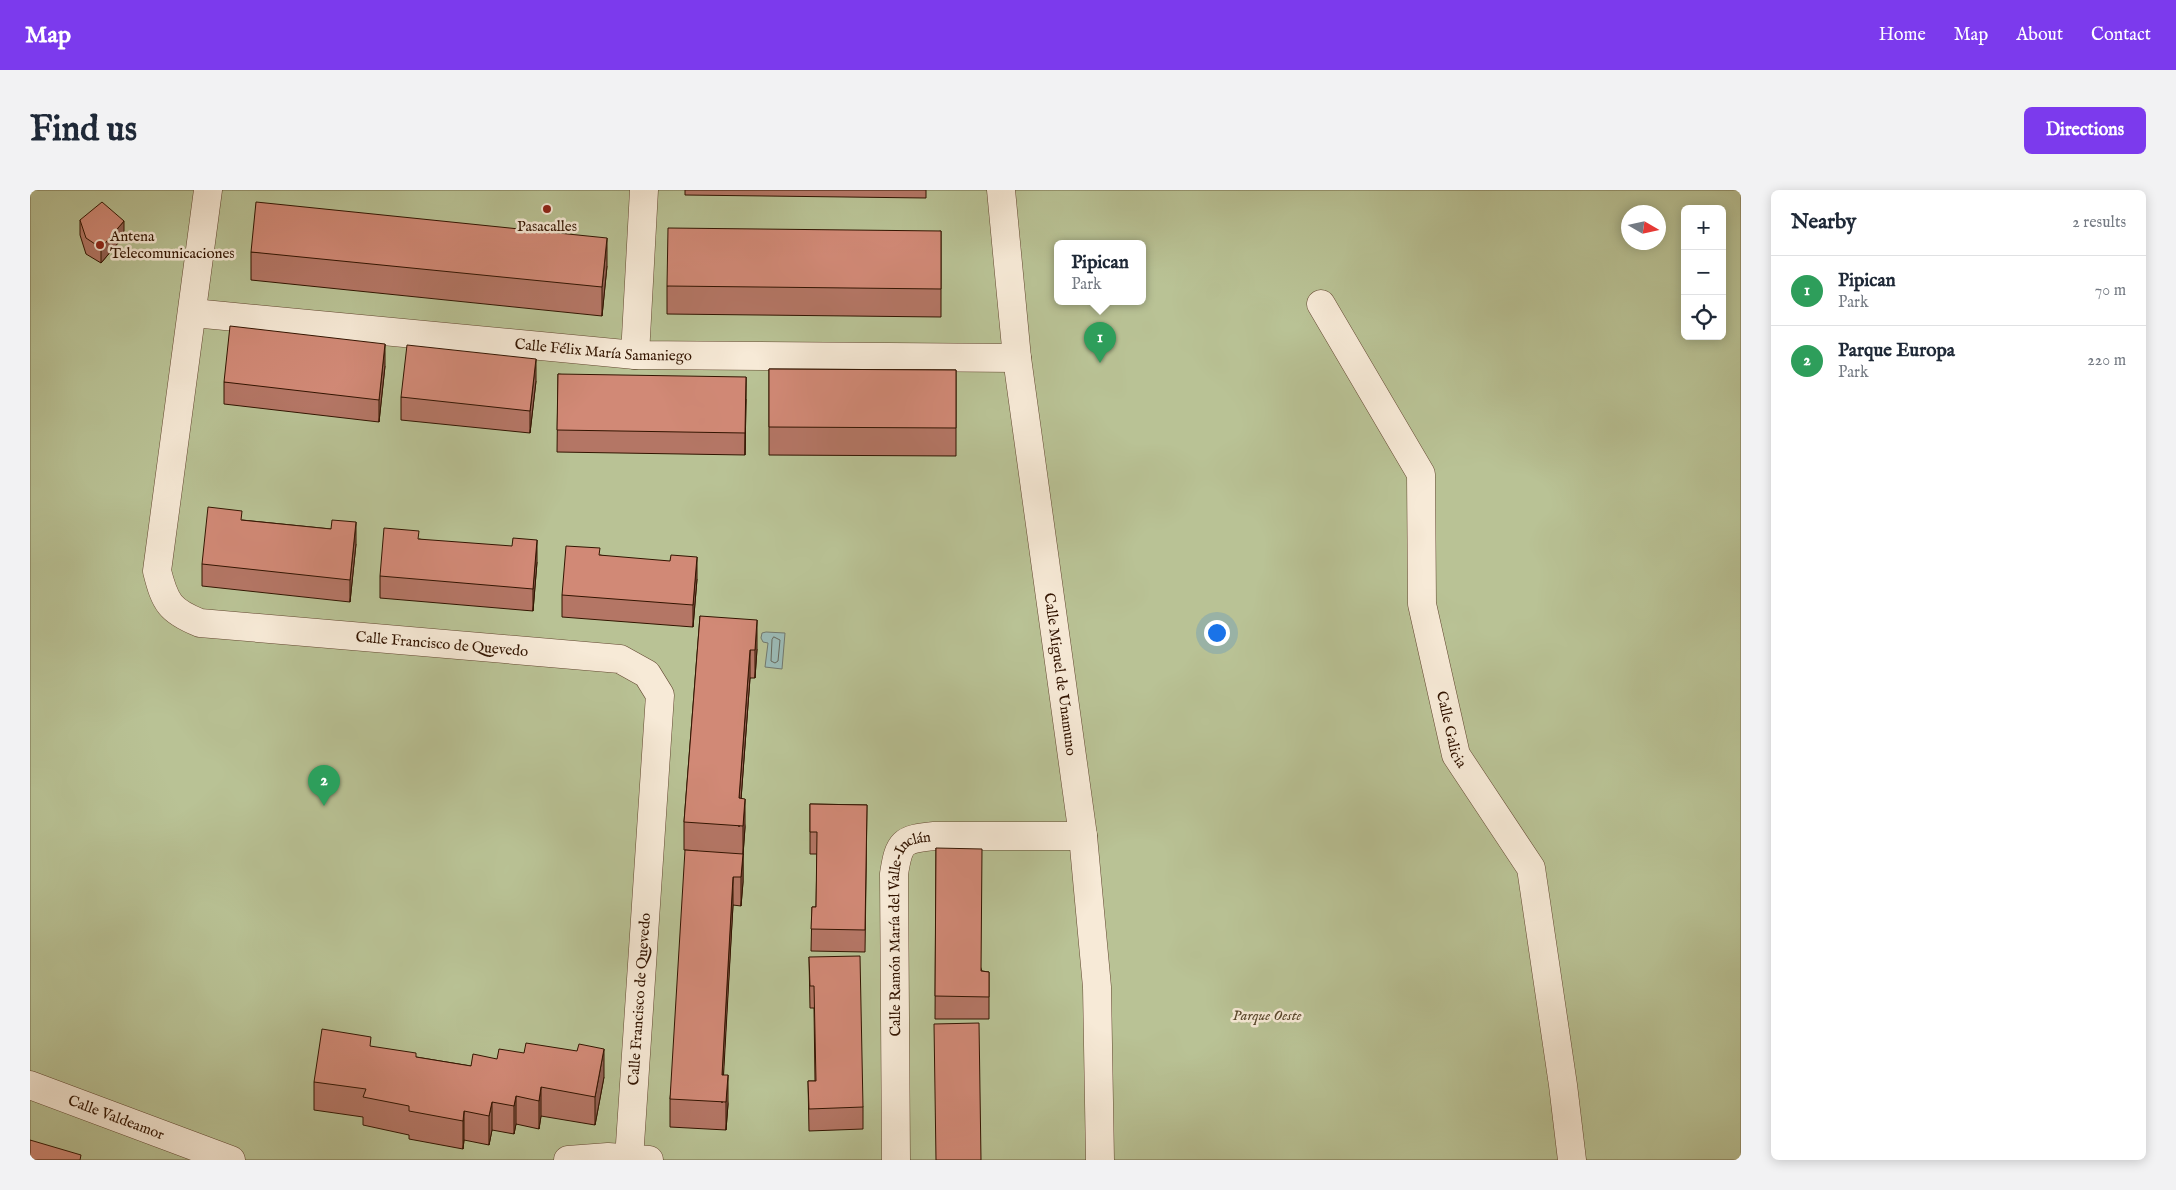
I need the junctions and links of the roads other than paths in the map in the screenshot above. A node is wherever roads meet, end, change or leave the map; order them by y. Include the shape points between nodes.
1 (208, 190) edge
2 (644, 190) edge
3 (1001, 190) edge
4 (1321, 304) dead end
5 (193, 313) junction
6 (635, 355) junction
7 (1017, 358) junction
8 (1083, 836) junction
9 (30, 1085) edge
10 (624, 1159) edge
11 (231, 1160) edge
12 (568, 1160) edge
13 (896, 1160) edge
14 (1100, 1160) edge
15 (1572, 1160) edge

1 - 5 street, Calle Francisco de Quevedo
2 - 6 street
3 - 7 street, Calle Miguel de Unamuno
4 - 15 street, Calle Galicia via 1421,474 1422,604 1456,755 1531,868 1564,1085
5 - 6 street, Calle Félix María Samaniego
5 - 10 street, Calle Francisco de Quevedo via 157,571 163,596 180,615 200,624 620,659 647,674 660,695
6 - 7 street, Calle Félix María Samaniego
7 - 8 street, Calle Miguel de Unamuno
8 - 13 street, Calle Ramón María del Valle-Inclán via 934,836 912,838 897,851 894,874
8 - 14 street, Calle Miguel de Unamuno via 1097,987
9 - 11 street, Calle Valdeamor
10 - 12 street

